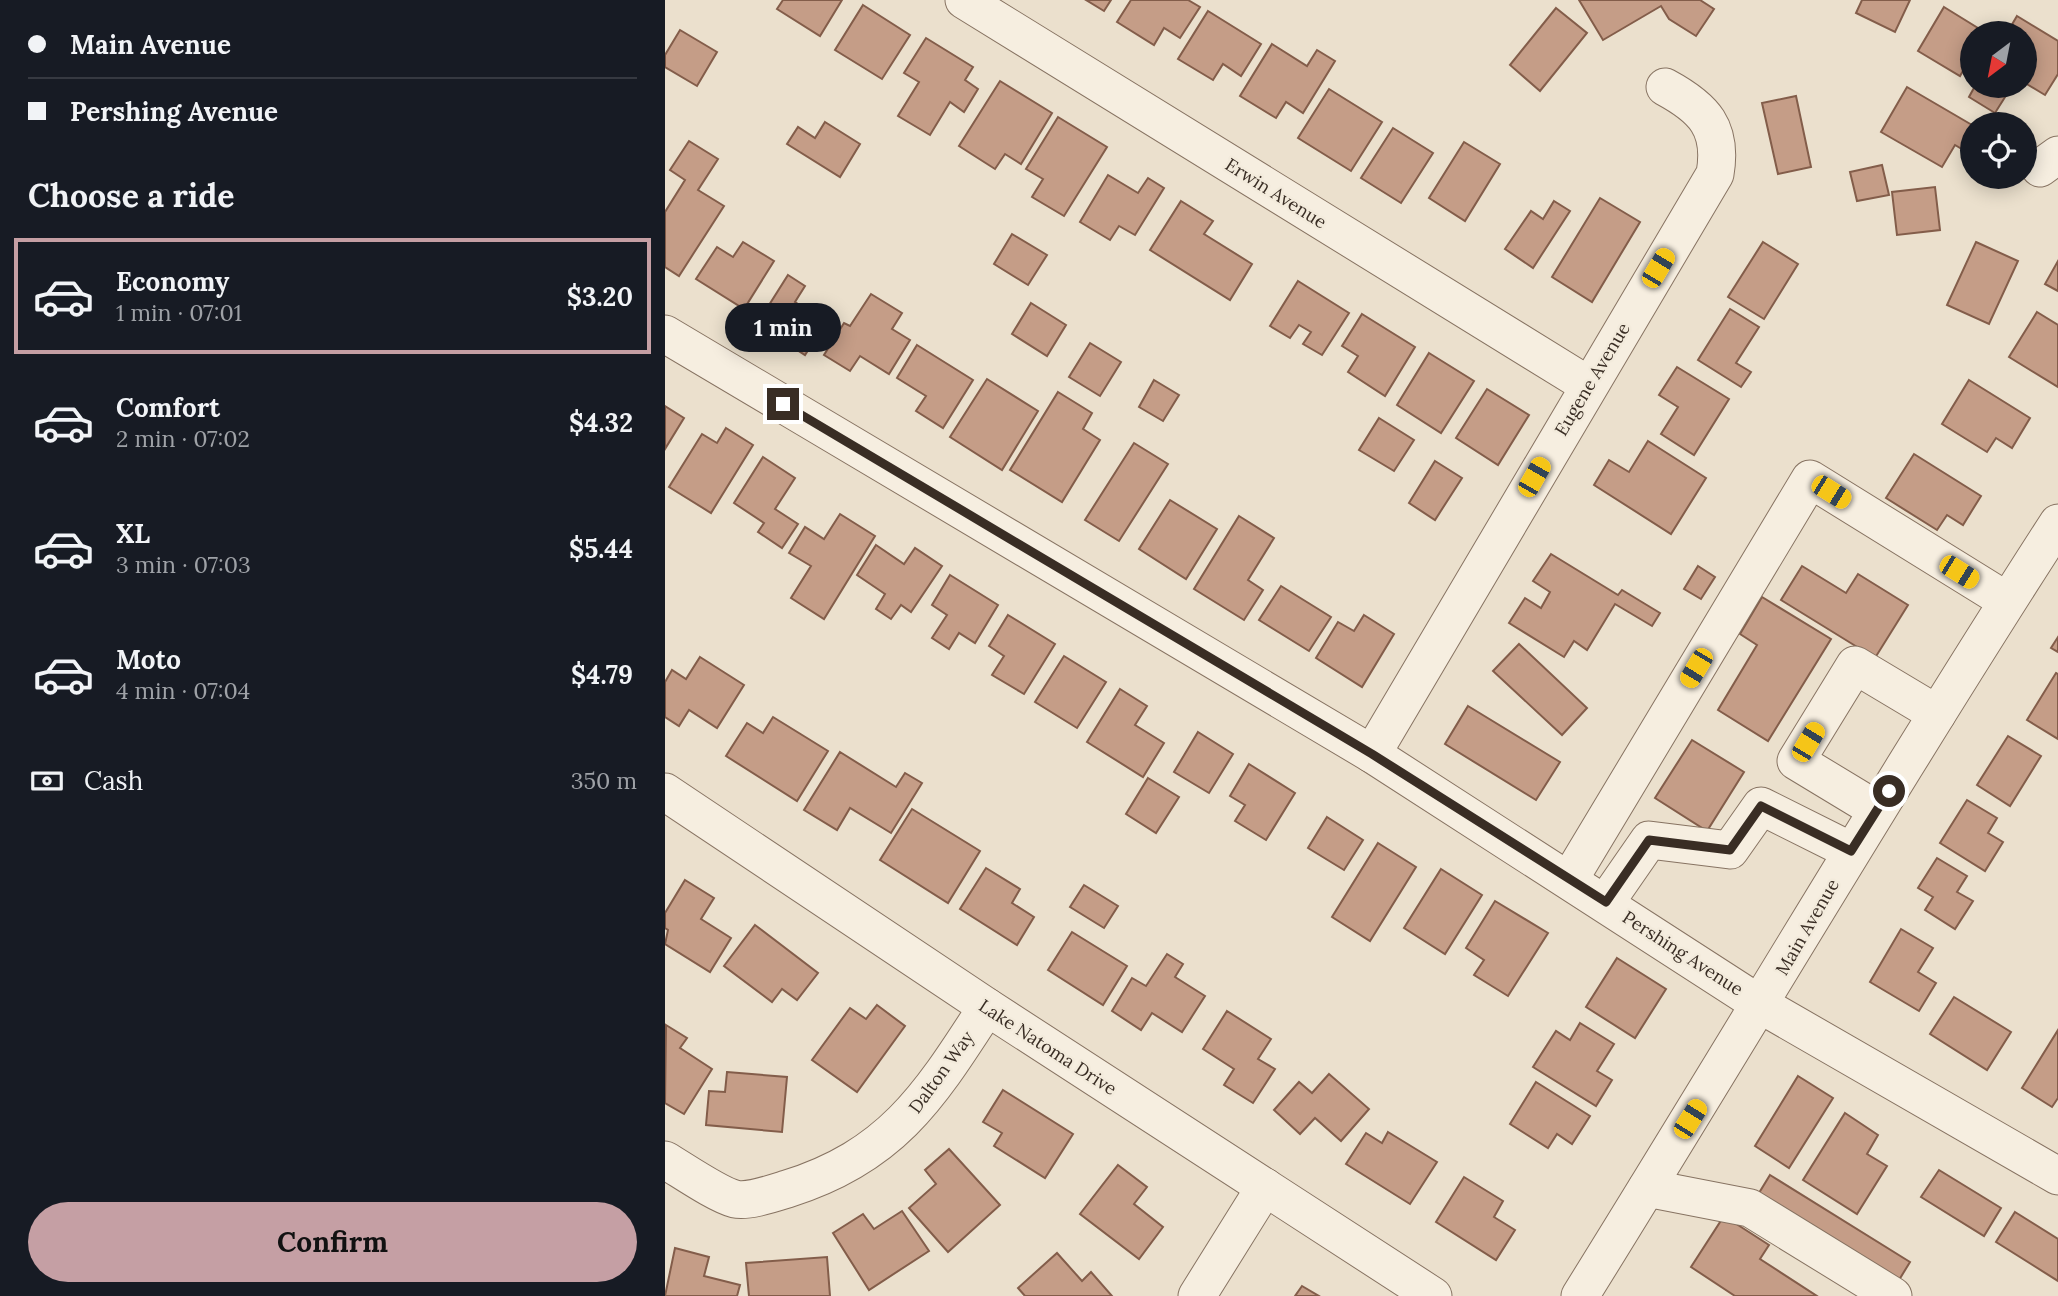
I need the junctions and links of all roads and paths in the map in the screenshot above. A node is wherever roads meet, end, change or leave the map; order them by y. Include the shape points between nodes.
1 (964, 0) edge
2 (1665, 87) dead end
3 (665, 334) edge
4 (1588, 385) junction
5 (2058, 523) edge
6 (2007, 601) junction
7 (1937, 714) junction
8 (1372, 754) junction
9 (665, 793) edge
10 (1877, 810) junction
11 (1851, 851) junction
12 (1569, 880) junction
13 (1606, 902) junction
14 (1761, 1005) junction
15 (987, 1007) junction
16 (665, 1160) edge
17 (2058, 1176) edge
18 (1265, 1186) junction
19 (1647, 1188) junction
20 (1197, 1296) edge
21 (1433, 1296) edge
22 (1580, 1296) edge
23 (1893, 1296) edge

1 - 4 street, Erwin Avenue
2 - 4 street, Eugene Avenue via 1707,119 1716,135 1715,174
3 - 8 street, Pershing Avenue
4 - 8 street, Eugene Avenue
5 - 6 street, Main Avenue
6 - 7 street, Main Avenue
6 - 12 street via 1810,479
7 - 10 street, Main Avenue
7 - 10 street via 1855,665 1796,761
8 - 12 street, Pershing Avenue
9 - 15 street, Lake Natoma Drive
10 - 11 street, Main Avenue
11 - 13 street via 1761,806 1730,850 1649,840
11 - 14 street, Main Avenue
12 - 13 street, Pershing Avenue
13 - 14 street, Pershing Avenue
14 - 17 street, Pershing Avenue
14 - 19 street, Main Avenue
15 - 16 street, Dalton Way via 930,1093 905,1121 846,1166 788,1189 736,1199
15 - 18 street, Lake Natoma Drive
18 - 20 street
18 - 21 street, Lake Natoma Drive
19 - 22 street, Main Avenue
19 - 23 street via 1750,1208

